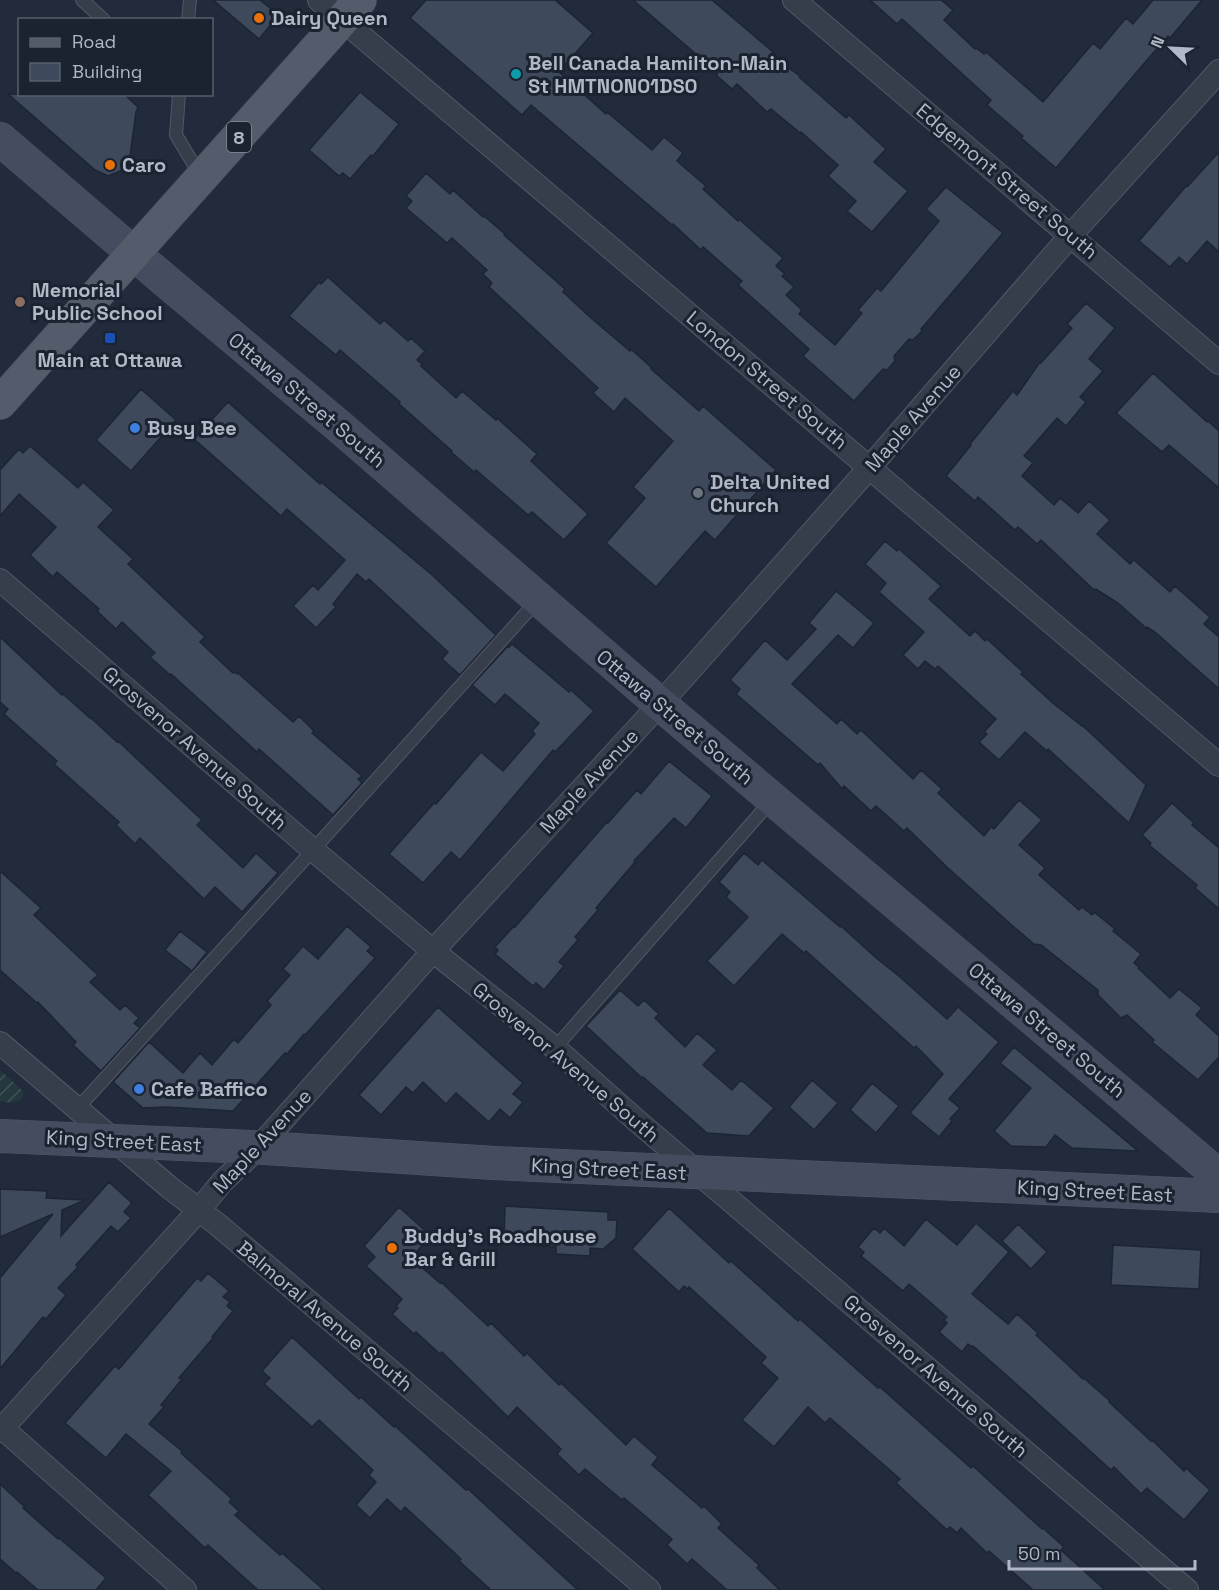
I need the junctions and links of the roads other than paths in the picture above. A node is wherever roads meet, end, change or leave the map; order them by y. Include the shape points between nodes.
1 (82, 0) edge
2 (190, 0) edge
3 (794, 0) edge
4 (340, 7) edge
5 (103, 18) edge
6 (188, 18) edge
7 (1219, 71) edge
8 (179, 96) edge
9 (0, 139) edge
10 (202, 179) junction
11 (1071, 236) junction
12 (134, 254) junction
13 (1219, 363) edge
14 (0, 403) edge
15 (870, 468) junction
16 (0, 580) edge
17 (538, 600) junction
18 (660, 704) junction
19 (1219, 765) edge
20 (772, 799) junction
21 (314, 850) junction
22 (433, 951) junction
23 (0, 1043) edge
24 (555, 1048) junction
25 (77, 1109) junction
26 (0, 1136) edge
27 (113, 1140) junction
28 (258, 1148) junction
29 (699, 1173) junction
30 (1219, 1176) edge
31 (1219, 1196) edge
32 (199, 1210) junction
33 (1, 1428) edge
34 (185, 1590) edge
35 (649, 1590) edge
36 (1187, 1590) edge

1 - 5 lane
2 - 6 lane
3 - 11 street, Edgemont Street South
4 - 10 main road, 8
4 - 15 street, London Street South
7 - 11 street, Maple Avenue
8 - 10 lane via 176,135
9 - 12 main road, Ottawa Street South
10 - 12 main road, 8
11 - 13 street, Edgemont Street South
11 - 15 street, Maple Avenue
12 - 14 main road, 8
12 - 17 main road, Ottawa Street South
15 - 18 street, Maple Avenue
15 - 19 street, London Street South
16 - 21 street, Grosvenor Avenue South
17 - 18 main road, Ottawa Street South
17 - 21 lane
18 - 20 main road, Ottawa Street South
18 - 22 street, Maple Avenue
20 - 24 lane
20 - 30 main road, Ottawa Street South
21 - 22 street, Grosvenor Avenue South
21 - 25 lane
22 - 24 street, Grosvenor Avenue South
22 - 28 street, Maple Avenue
23 - 25 street, Balmoral Avenue South
24 - 29 street, Grosvenor Avenue South
25 - 27 street, Balmoral Avenue South
26 - 27 main road, King Street East
27 - 28 main road, King Street East
27 - 32 street, Balmoral Avenue South
28 - 29 main road, King Street East
28 - 32 street, Maple Avenue
29 - 31 main road, King Street East
29 - 36 street, Grosvenor Avenue South
32 - 33 street, Maple Avenue
32 - 35 street, Balmoral Avenue South
33 - 34 street

